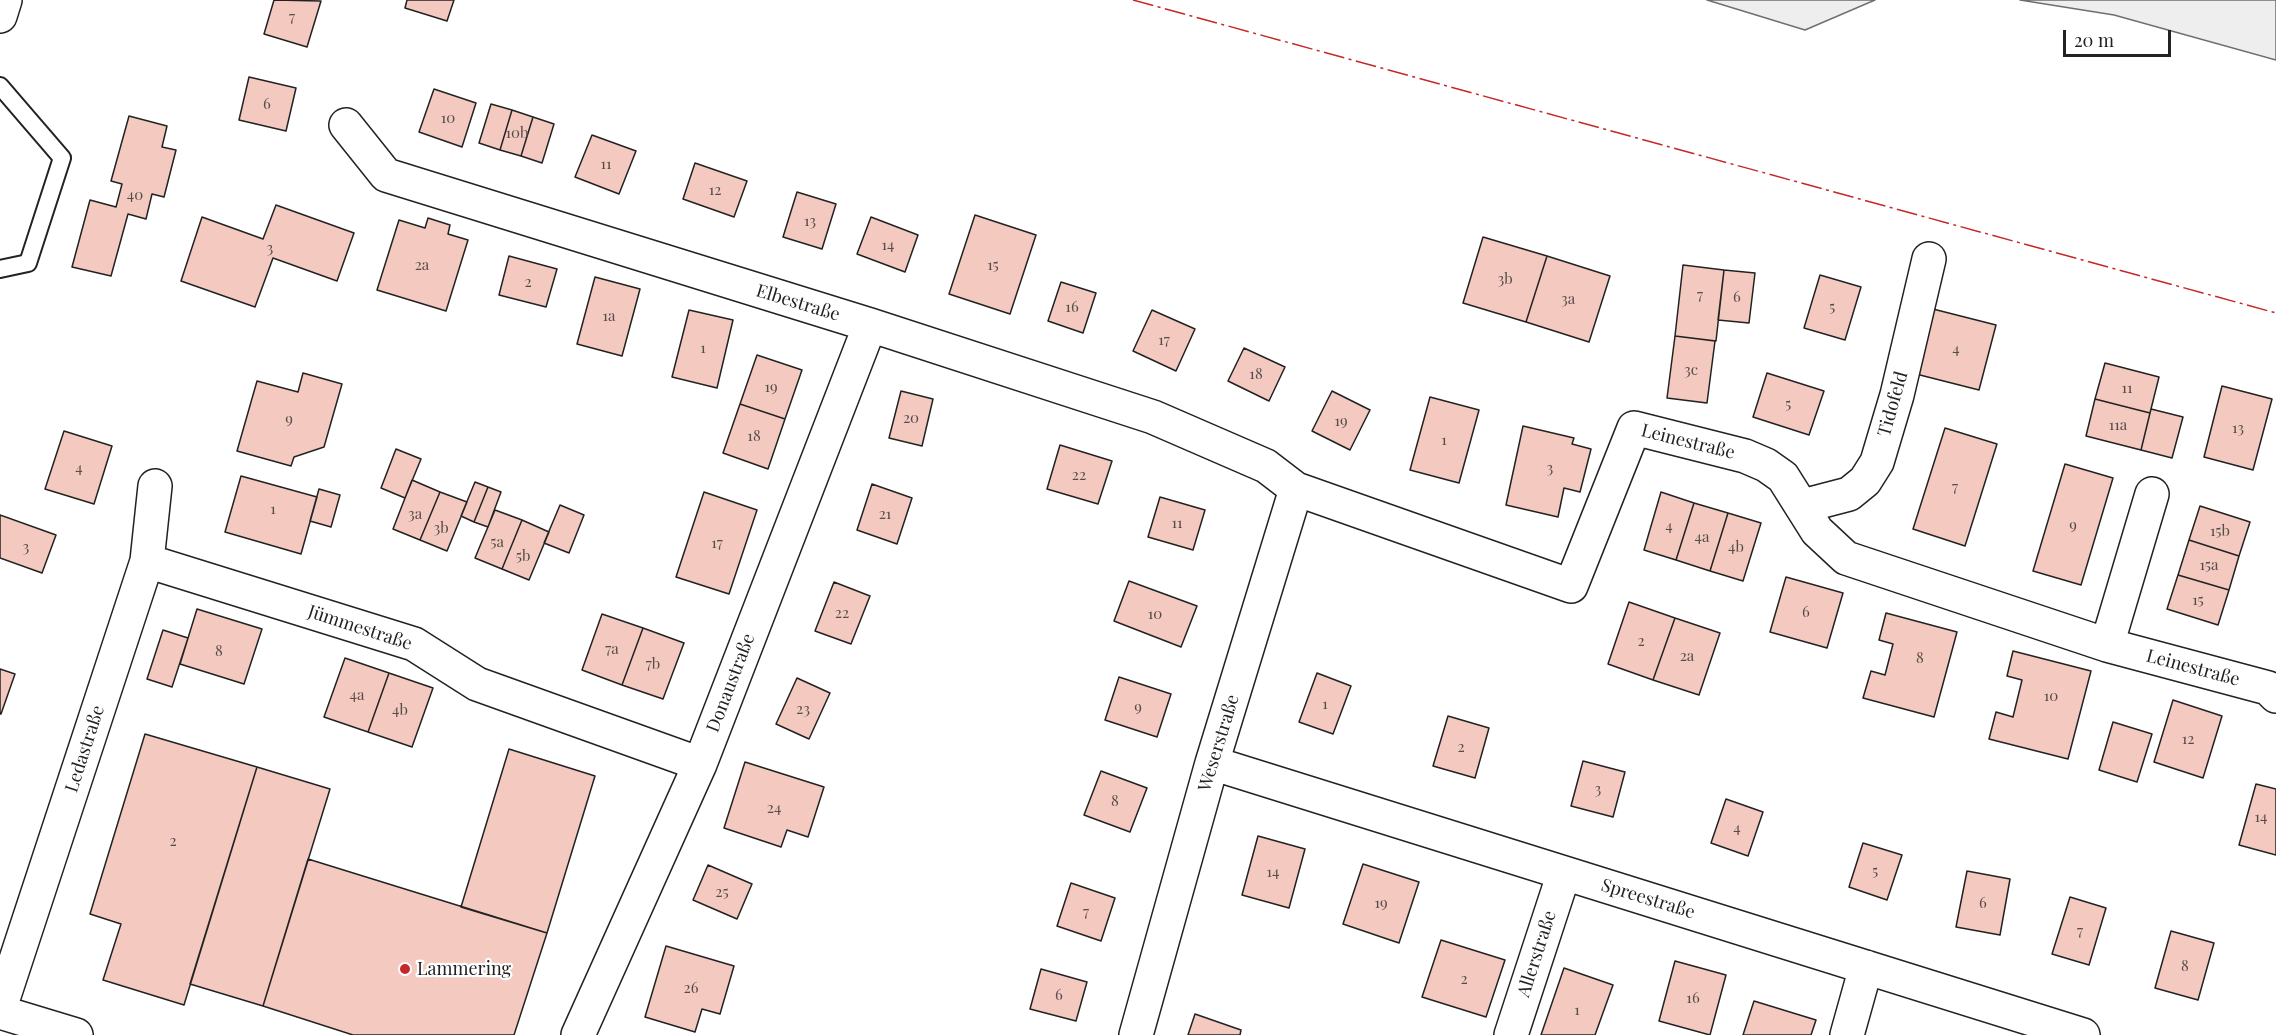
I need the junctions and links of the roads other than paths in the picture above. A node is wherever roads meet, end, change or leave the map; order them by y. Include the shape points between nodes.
1 (5, 0) edge
2 (0, 16) edge
3 (0, 86) edge
4 (346, 124) dead end
5 (1929, 259) dead end
6 (0, 269) edge
7 (870, 325) junction
8 (154, 486) dead end
9 (1296, 489) junction
10 (2152, 494) dead end
11 (1803, 506) junction
12 (147, 561) junction
13 (2107, 645) junction
14 (2276, 696) edge
15 (1212, 763) junction
16 (700, 764) junction
17 (1564, 873) junction
18 (1866, 968) junction
19 (0, 1010) edge
20 (76, 1035) edge
21 (578, 1035) edge
22 (1136, 1035) edge
23 (1511, 1035) edge
24 (1847, 1035) edge
25 (2084, 1035) edge

1 - 2 street
3 - 6 lane via 62,158 28,263
4 - 7 street, Elbestraße via 386,176
5 - 11 street, Tidofeld via 1877,462 1865,481 1849,494
7 - 9 street, Elbestraße via 1153,417 1266,466
7 - 16 street, Donaustraße
8 - 12 street, Ledastraße
9 - 11 street, Leinestraße via 1571,586 1634,428 1766,465 1783,477
9 - 15 street, Weserstraße
10 - 13 street
11 - 13 street, Leinestraße via 1817,531 1846,558
12 - 16 street, Jümmestraße via 414,644 477,684
12 - 19 street, Ledastraße
13 - 14 street, Leinestraße via 2268,688
15 - 17 street, Spreestraße
15 - 22 street, Weserstraße
16 - 21 street, Donaustraße
17 - 18 street, Spreestraße
17 - 23 street, Allerstraße
18 - 24 street
18 - 25 street, Spreestraße
19 - 20 street

